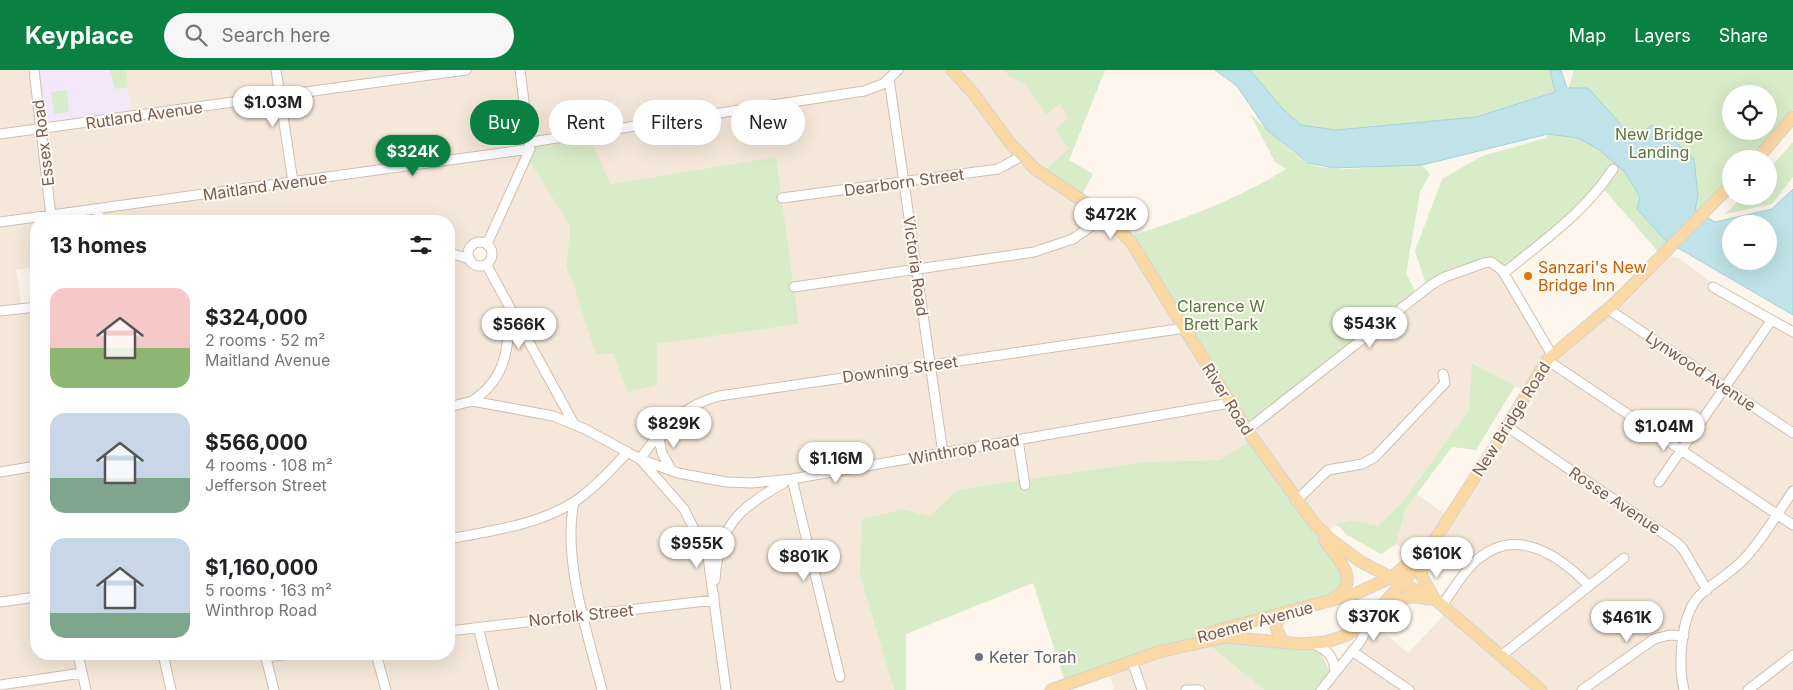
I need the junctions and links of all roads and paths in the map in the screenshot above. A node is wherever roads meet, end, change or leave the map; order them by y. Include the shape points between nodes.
1 (34, 70) edge
2 (276, 70) edge
3 (466, 70) edge
4 (520, 70) edge
5 (898, 70) edge
6 (952, 70) edge
7 (889, 79) junction
8 (280, 96) junction
9 (524, 100) edge
10 (1793, 117) edge
11 (41, 129) junction
12 (0, 134) edge
13 (539, 144) edge
14 (531, 145) joint
15 (1765, 150) edge
16 (1022, 156) junction
17 (1613, 169) dead end
18 (293, 182) junction
19 (904, 182) junction
20 (1722, 195) edge
21 (782, 198) dead end
22 (98, 209) junction
23 (51, 215) edge
24 (58, 215) edge
25 (99, 215) edge
26 (1105, 216) junction
27 (30, 218) edge
28 (0, 222) edge
29 (486, 244) junction
30 (455, 255) edge
31 (470, 259) junction
32 (486, 264) junction
33 (916, 270) junction
34 (1504, 273) junction
35 (794, 287) dead end
36 (1713, 287) dead end
37 (30, 308) edge
38 (1608, 309) junction
39 (0, 311) edge
40 (510, 312) junction
41 (1771, 321) junction
42 (1185, 328) junction
43 (1793, 332) edge
44 (1550, 357) junction
45 (930, 365) junction
46 (1443, 374) dead end
47 (1724, 387) junction
48 (472, 400) junction
49 (1230, 403) junction
50 (455, 406) edge
51 (574, 424) junction
52 (1506, 426) junction
53 (1247, 430) junction
54 (1793, 433) edge
55 (658, 434) junction
56 (1018, 440) junction
57 (1681, 450) junction
58 (628, 452) junction
59 (942, 453) junction
60 (640, 459) junction
61 (30, 467) edge
62 (672, 471) junction
63 (0, 472) edge
64 (790, 480) junction
65 (1659, 482) dead end
66 (1025, 485) dead end
67 (1793, 491) edge
68 (1296, 501) junction
69 (574, 502) junction
70 (1776, 514) junction
71 (1314, 523) junction
72 (1793, 526) edge
73 (455, 538) edge
74 (1431, 544) junction
75 (1624, 558) dead end
76 (1421, 561) junction
77 (1392, 577) junction
78 (1404, 582) junction
79 (1589, 586) junction
80 (1706, 590) junction
81 (30, 598) edge
82 (714, 600) junction
83 (0, 602) edge
84 (1440, 603) junction
85 (1317, 606) junction
86 (1288, 611) junction
87 (582, 615) junction
88 (1375, 615) junction
89 (478, 627) junction
90 (455, 630) edge
91 (1684, 637) junction
92 (1282, 642) junction
93 (1314, 644) junction
94 (1352, 650) junction
95 (1154, 653) junction
96 (1793, 655) edge
97 (1501, 656) junction
98 (79, 660) edge
99 (164, 660) edge
100 (267, 660) edge
101 (378, 660) edge
102 (1132, 661) junction
103 (1335, 672) junction
104 (82, 673) junction
105 (840, 676) dead end
106 (0, 685) edge
107 (86, 690) edge
108 (171, 690) edge
109 (274, 690) edge
110 (386, 690) edge
111 (494, 690) edge
112 (602, 690) edge
113 (726, 690) edge
114 (1051, 690) edge
115 (1142, 690) edge
116 (1186, 690) edge
117 (1200, 690) edge
118 (1321, 690) edge
119 (1409, 690) edge
120 (1541, 690) edge
121 (1582, 690) edge
122 (1684, 690) edge
123 (1748, 690) edge

1 - 11 street, Essex Road
2 - 8 street
3 - 8 street, Rutland Avenue
4 - 9 street
5 - 7 street, Maitland Avenue
6 - 16 main road, River Road
7 - 13 street, Maitland Avenue via 864,91
7 - 19 street, Victoria Road
8 - 11 street, Rutland Avenue
8 - 18 street
10 - 15 main road
11 - 12 street, Rutland Avenue
11 - 23 street, Essex Road
14 - 18 street, Maitland Avenue
14 - 29 street via 528,159
16 - 19 street, Dearborn Street via 998,169
16 - 26 main road, River Road via 1049,180
17 - 34 street via 1588,202
18 - 22 street, Maitland Avenue
19 - 21 street, Dearborn Street
19 - 33 street, Victoria Road
20 - 38 main road, New Bridge Road
22 - 24 street, Maitland Avenue
22 - 25 street
26 - 33 street via 1081,235 1047,249
26 - 42 main road, River Road via 1140,254
27 - 28 street, Maitland Avenue
29 - 31 street via 479,242 472,246
29 - 32 street via 492,254
30 - 31 street
31 - 32 street via 478,265
32 - 40 street
33 - 35 street
33 - 45 street, Victoria Road
34 - 44 street
34 - 53 street via 1498,266 1484,263 1431,285
36 - 41 street
37 - 39 street
38 - 44 main road, New Bridge Road
38 - 47 street, Lynwood Avenue
40 - 48 street, Winthrop Road via 507,348 501,370 490,387
40 - 51 street
41 - 43 street
41 - 47 street
42 - 45 street, Downing Street
42 - 49 main road, River Road
44 - 52 main road, New Bridge Road
44 - 57 street
45 - 55 street, Downing Street via 719,396 681,412
45 - 59 street, Victoria Road
46 - 68 street via 1445,383 1375,457 1362,464 1328,470
47 - 54 street, Lynwood Avenue
47 - 57 street
48 - 50 street, Winthrop Road
48 - 51 street, Winthrop Road via 534,411
49 - 53 main road, River Road
49 - 56 street, Winthrop Road
51 - 58 street, Winthrop Road
52 - 74 main road, New Bridge Road
52 - 80 street, Rosse Avenue via 1676,542
53 - 68 main road, River Road
55 - 60 street, Downing Street
55 - 62 street via 662,453
56 - 59 street, Winthrop Road
56 - 66 street
57 - 65 street
57 - 70 street
58 - 60 street, Winthrop Road
58 - 69 street
59 - 64 street, Winthrop Road
60 - 62 street, Winthrop Road
60 - 82 street via 684,509 694,526 708,557
61 - 63 street
62 - 64 street, Winthrop Road via 752,484
64 - 82 street via 755,499 732,522 718,558
64 - 105 street
67 - 70 street
68 - 71 main road, River Road
69 - 73 street via 543,517
69 - 87 street via 571,549
70 - 72 street
70 - 80 street via 1744,558
71 - 77 main road, River Road via 1354,558
71 - 85 main road via 1340,560 1347,576 1340,595
74 - 76 main road, New Bridge Road
74 - 77 main road, Roemer Avenue
75 - 79 street
76 - 78 main road, New Bridge Road
76 - 84 main road via 1424,582
77 - 78 main road, River Road
77 - 85 main road, Roemer Avenue via 1355,594
78 - 84 main road, River Road
78 - 88 main road, New Bridge Road
79 - 84 street via 1568,566 1542,550 1523,544 1512,545 1494,549 1477,559
79 - 97 street
80 - 91 street via 1691,608
81 - 83 street
82 - 87 street, Norfolk Street
82 - 113 street
84 - 88 main road via 1404,597
84 - 97 main road, River Road
85 - 86 main road, Roemer Avenue
86 - 92 main road via 1279,618 1276,627
86 - 95 main road, Roemer Avenue via 1232,625
87 - 89 street, Norfolk Street
87 - 112 street
88 - 93 main road, Roemer Avenue via 1348,635
88 - 94 street, New Bridge Road via 1363,638
89 - 90 street, Norfolk Street
89 - 111 street
91 - 121 street via 1670,635 1654,639
91 - 122 street via 1680,660
92 - 93 main road, Roemer Avenue
92 - 95 main road, Roemer Avenue via 1225,636
93 - 103 street via 1329,653
94 - 103 street, New Bridge Road
94 - 119 street
95 - 102 main road, Roemer Avenue
96 - 123 street
97 - 120 main road, River Road
98 - 104 street
99 - 108 street
100 - 109 street
101 - 110 street
102 - 114 main road, Roemer Avenue
102 - 115 street
103 - 118 street, New Bridge Road
104 - 106 street
104 - 107 street
116 - 117 street

